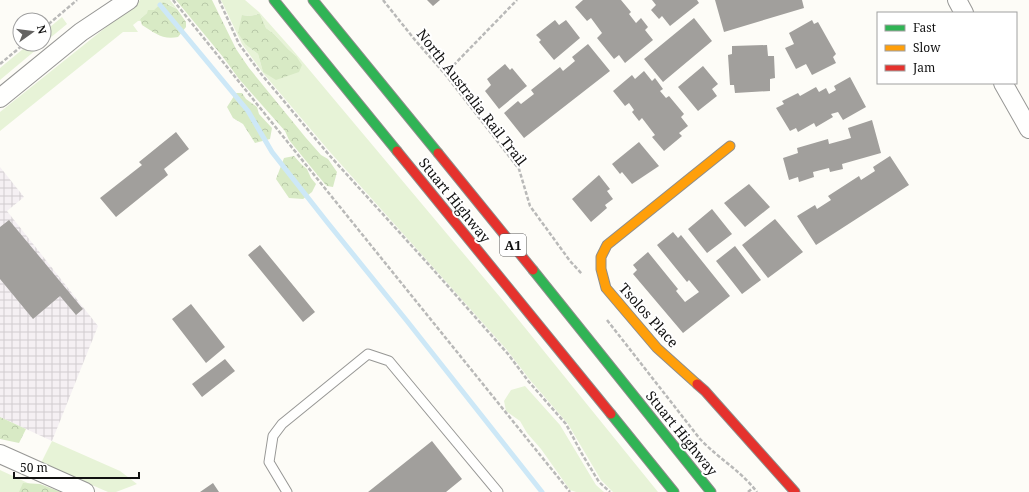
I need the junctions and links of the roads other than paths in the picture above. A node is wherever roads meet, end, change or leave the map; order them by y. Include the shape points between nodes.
1 (111, 0) edge
2 (129, 0) edge
3 (262, 0) edge
4 (313, 0) edge
5 (957, 0) edge
6 (276, 3) edge
7 (963, 12) edge
8 (81, 32) junction
9 (1004, 84) edge
10 (0, 98) edge
11 (1029, 129) edge
12 (730, 146) dead end
13 (0, 454) edge
14 (86, 492) edge
15 (287, 492) edge
16 (498, 492) edge
17 (674, 492) edge
18 (711, 492) edge
19 (795, 492) edge

1 - 8 street
2 - 8 street
3 - 6 street
4 - 18 main road, Stuart Highway / A1
5 - 7 street
6 - 17 main road, Stuart Highway / A1
8 - 10 street
9 - 11 street
12 - 19 main road, Tsolos Place via 607,245 601,257 601,269 606,288 657,348 705,391
13 - 14 street
15 - 16 lane via 269,462 273,436 282,424 368,354 389,360

